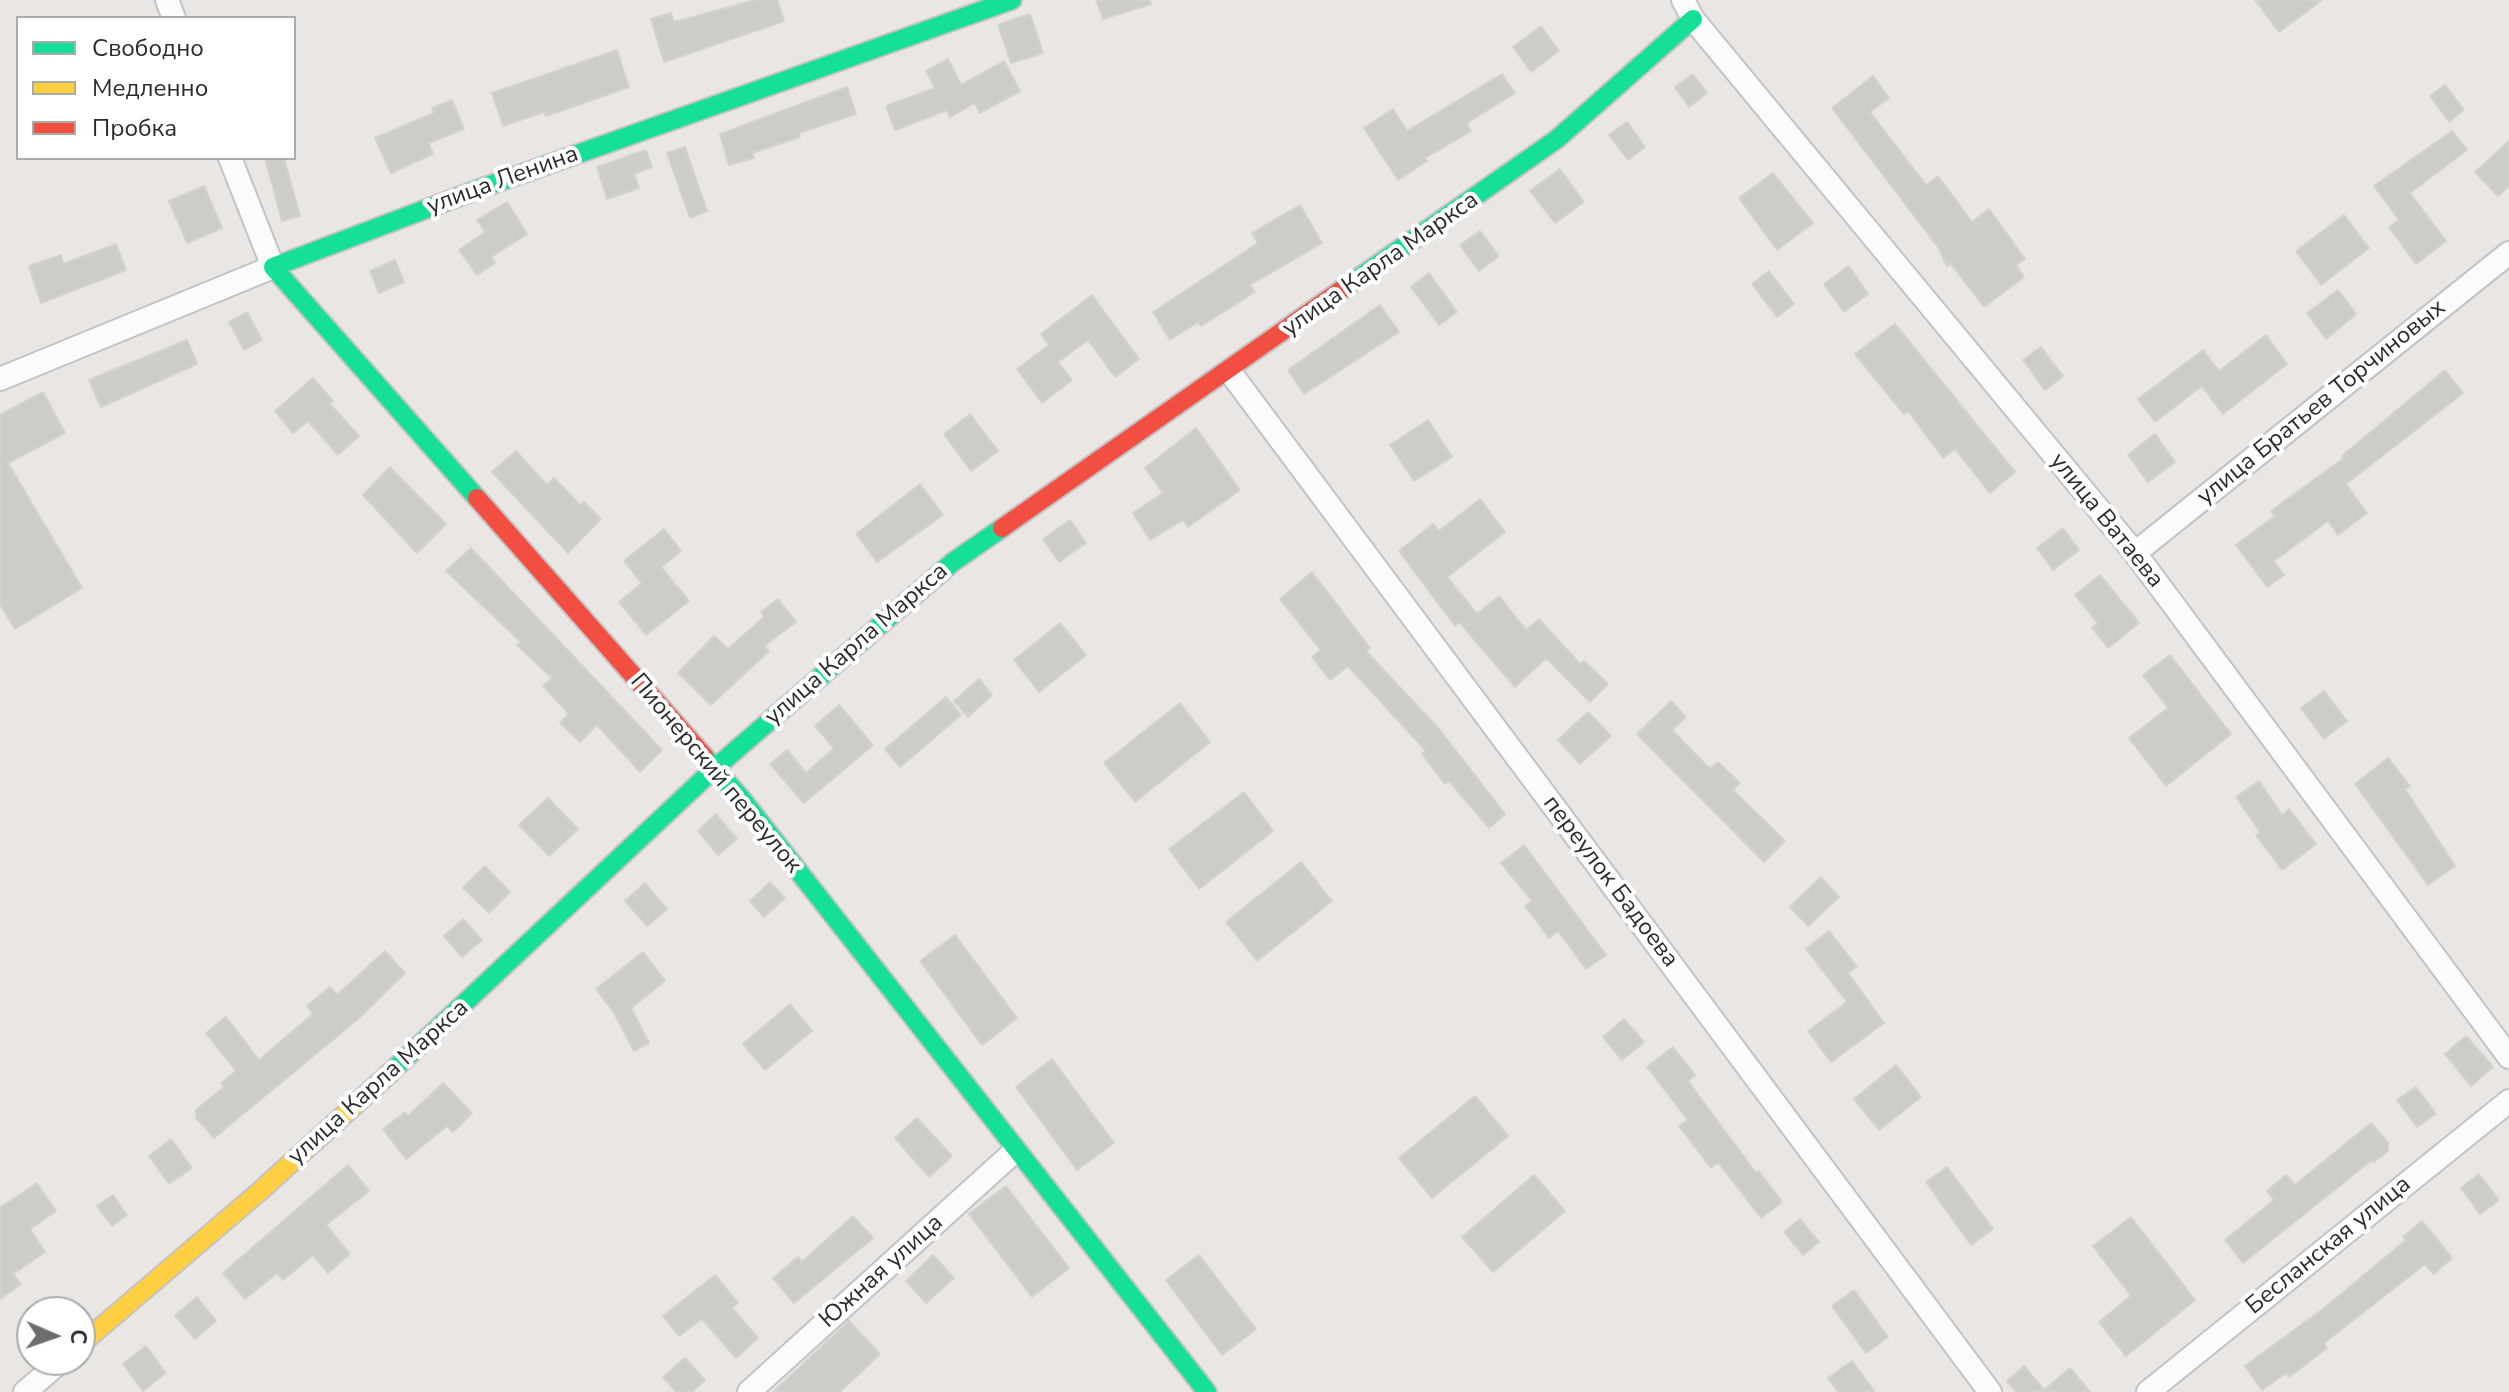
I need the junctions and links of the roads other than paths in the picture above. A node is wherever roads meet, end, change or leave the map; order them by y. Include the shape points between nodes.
1 (1012, 0) edge
2 (1688, 10) edge
3 (231, 160) edge
4 (2509, 253) edge
5 (273, 267) junction
6 (1230, 372) junction
7 (0, 379) edge
8 (2135, 553) junction
9 (714, 769) junction
10 (2509, 1057) edge
11 (2509, 1101) edge
12 (1015, 1151) junction
13 (96, 1331) edge
14 (44, 1376) edge
15 (25, 1392) edge
16 (749, 1392) edge
17 (1207, 1392) edge
18 (1990, 1392) edge
19 (2148, 1392) edge

1 - 5 street, улица Ленина
2 - 6 street, улица Карла Маркса via 1557,139
2 - 8 street, улица Ватаева
3 - 5 street, Пионерский переулок
4 - 8 street, улица Братьев Торчиновых
5 - 7 street, улица Ленина
5 - 9 street, Пионерский переулок
6 - 9 street, улица Карла Маркса via 953,562
6 - 18 street, переулок Бадоева
8 - 10 street, улица Ватаева
9 - 12 street, Пионерский переулок
9 - 13 street, улица Карла Маркса via 440,1028
11 - 19 street, Бесланская улица
12 - 16 street, Южная улица
12 - 17 street, Пионерский переулок
14 - 15 street

